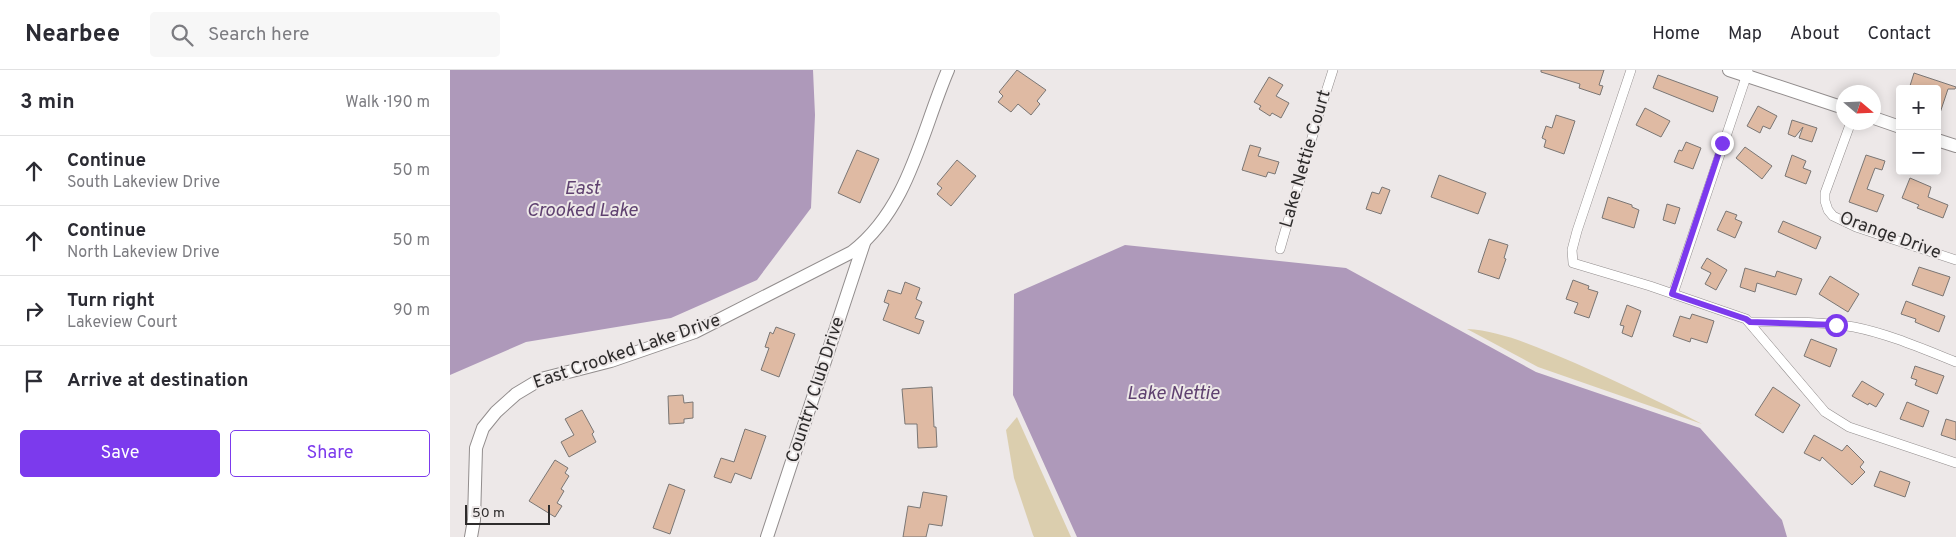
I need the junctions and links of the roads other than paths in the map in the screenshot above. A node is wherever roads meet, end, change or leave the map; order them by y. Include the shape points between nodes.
1 (948, 70) edge
2 (1333, 70) edge
3 (1631, 70) edge
4 (1729, 70) edge
5 (1747, 73) edge
6 (1836, 105) edge
7 (1881, 120) edge
8 (1896, 126) edge
9 (1848, 130) edge
10 (1941, 141) edge
11 (1956, 146) edge
12 (864, 242) junction
13 (1280, 249) dead end
14 (1956, 260) edge
15 (1672, 294) junction
16 (1750, 322) junction
17 (1956, 362) edge
18 (1956, 463) edge
19 (471, 537) edge
20 (767, 537) edge

1 - 12 street, East Crooked Lake Drive via 901,192
2 - 13 street, Lake Nettie Court
3 - 15 street via 1577,230 1572,250 1573,263
4 - 5 street
5 - 6 street
5 - 15 street
7 - 8 street
9 - 14 street, Orange Drive via 1825,193 1828,210 1856,228
10 - 11 street
12 - 19 street, East Crooked Lake Drive via 826,266 694,332 611,361 541,379 516,394 483,428 476,448
12 - 20 street, Country Club Drive
15 - 16 street
16 - 17 street via 1854,328 1901,341
16 - 18 street via 1835,420

